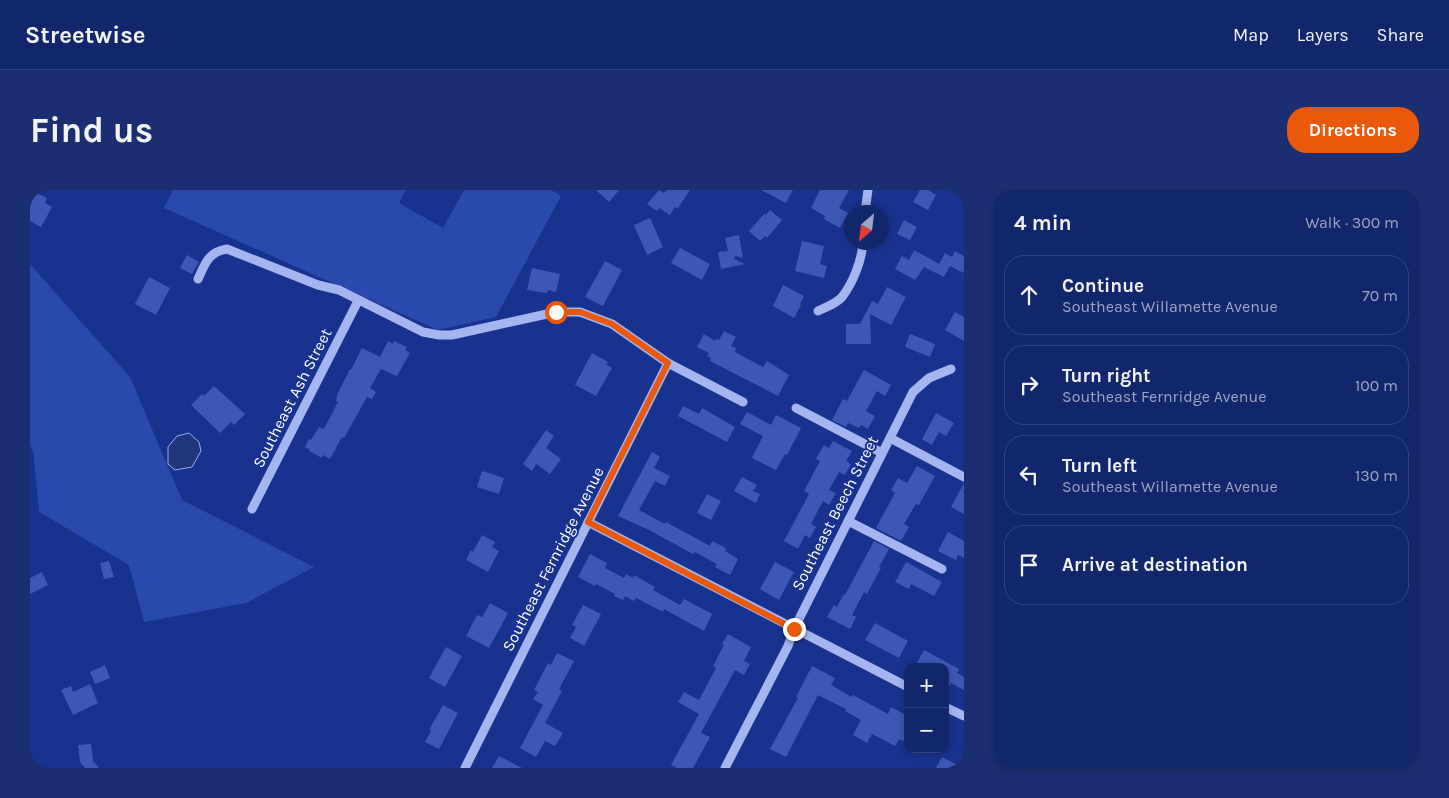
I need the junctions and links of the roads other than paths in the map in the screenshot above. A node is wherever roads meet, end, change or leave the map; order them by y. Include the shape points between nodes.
1 (868, 190) edge
2 (866, 205) edge
3 (862, 250) edge
4 (198, 279) dead end
5 (358, 300) junction
6 (818, 310) dead end
7 (668, 363) junction
8 (951, 369) dead end
9 (744, 402) dead end
10 (796, 408) dead end
11 (890, 438) junction
12 (882, 453) junction
13 (964, 477) edge
14 (252, 509) dead end
15 (848, 521) junction
16 (588, 522) junction
17 (942, 569) dead end
18 (794, 629) junction
19 (904, 686) edge
20 (947, 708) edge
21 (964, 716) edge
22 (464, 768) edge
23 (725, 768) edge

1 - 2 street
3 - 6 street via 856,271 841,298
4 - 5 street via 209,257 227,249
5 - 7 street via 423,332 439,335 452,335 556,312 580,312 612,324
5 - 14 street, Southeast Ash Street
7 - 9 street
7 - 16 street, Southeast Fernridge Avenue
8 - 11 street, Southeast Beech Street via 929,378 913,392
10 - 12 street
11 - 12 street, Southeast Beech Street
11 - 13 street
12 - 15 street, Southeast Beech Street
15 - 17 street
15 - 18 street, Southeast Beech Street
16 - 18 street
16 - 22 street, Southeast Fernridge Avenue
18 - 19 street
18 - 23 street, Southeast Beech Street
20 - 21 street

